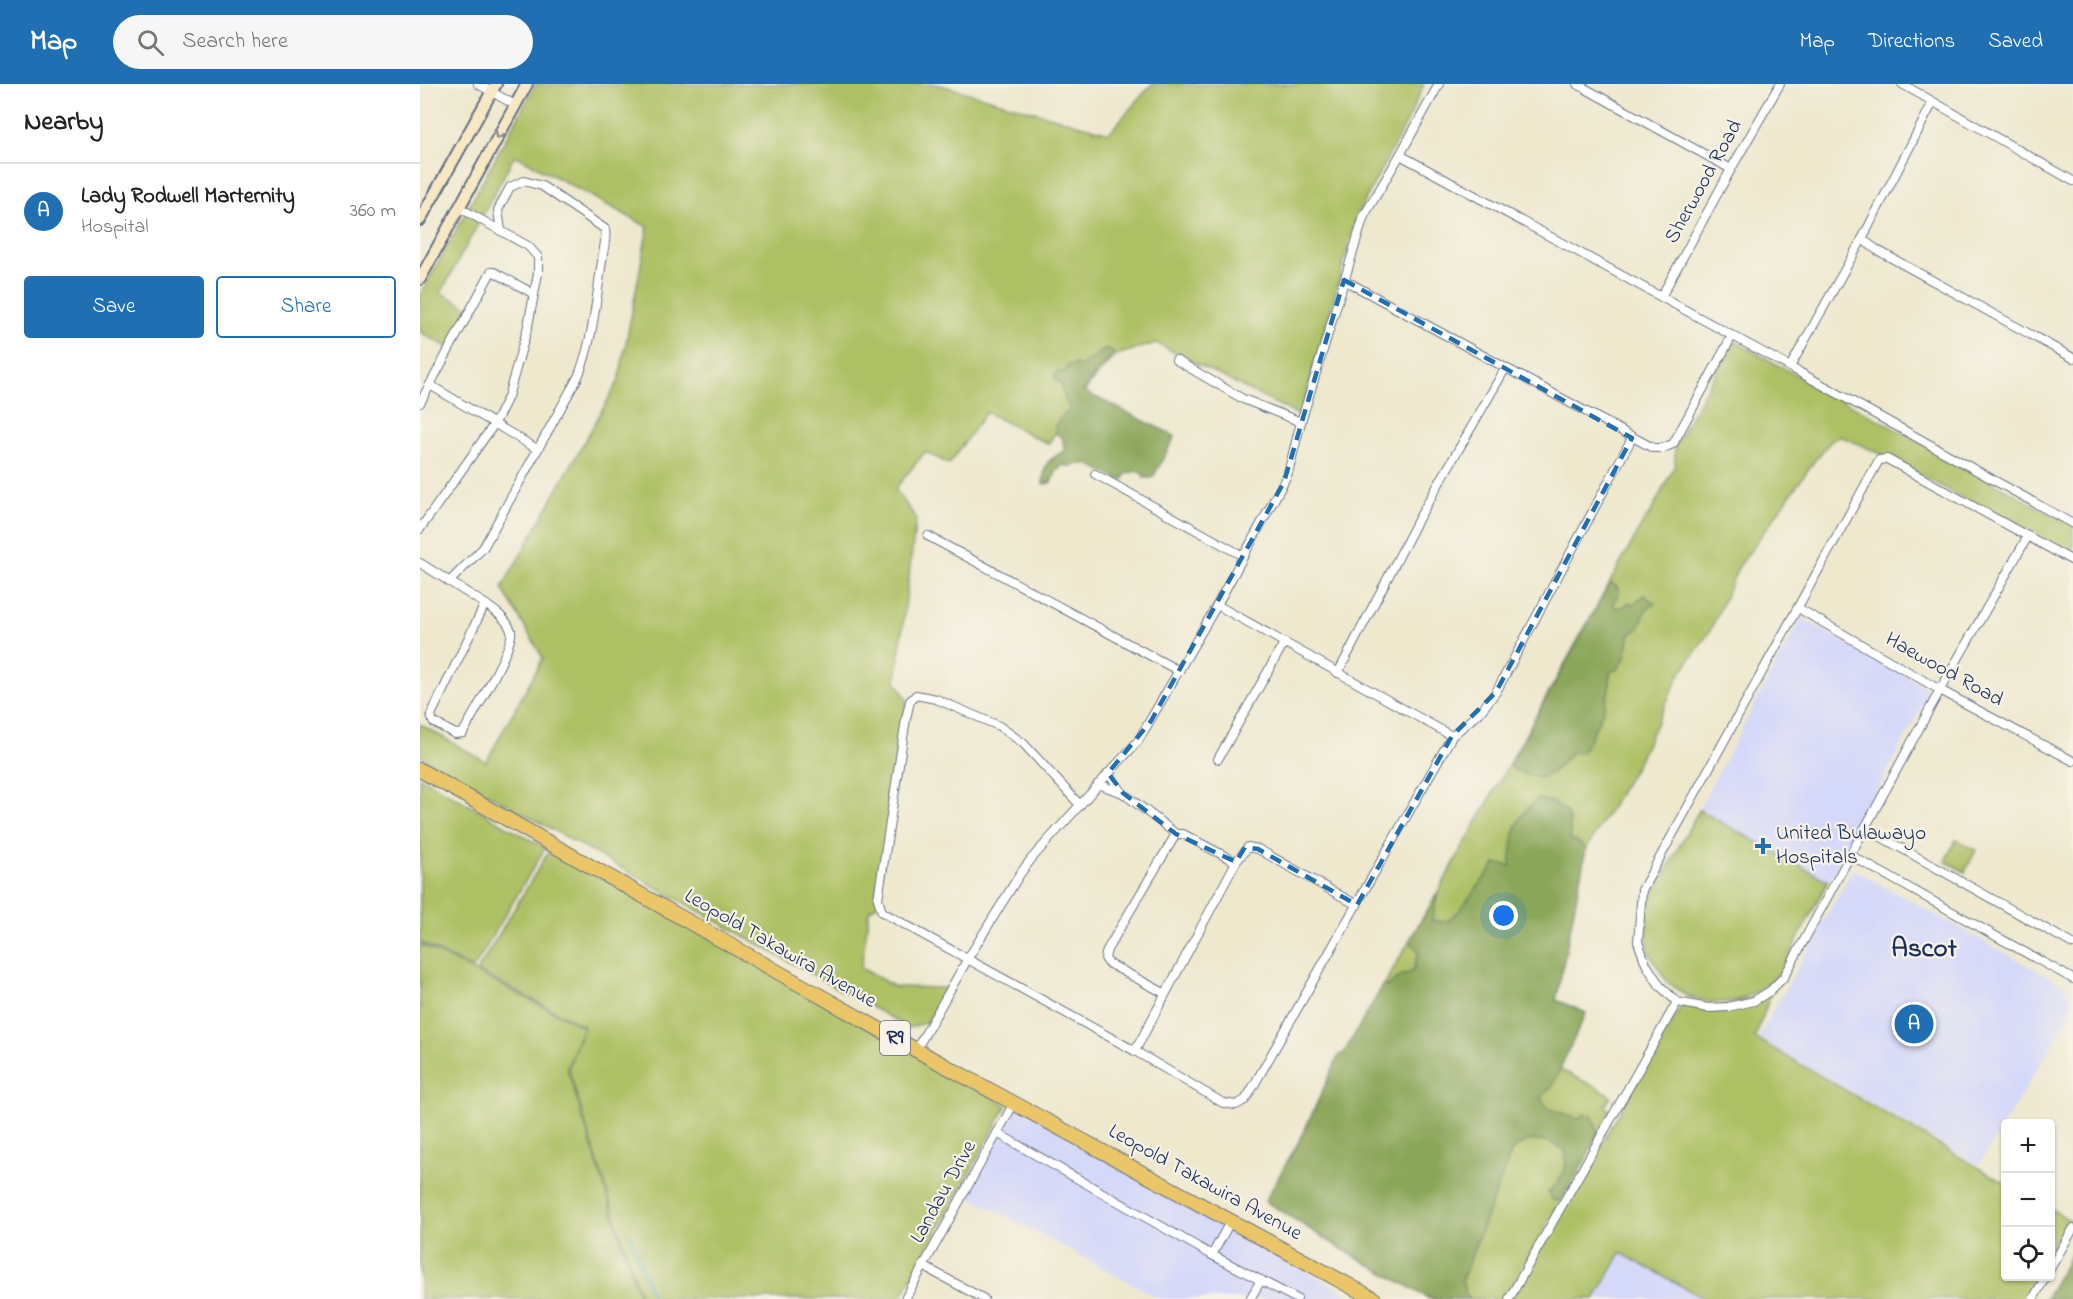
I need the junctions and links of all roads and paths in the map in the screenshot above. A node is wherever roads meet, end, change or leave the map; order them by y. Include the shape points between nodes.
1 (478, 84) edge
2 (527, 84) edge
3 (1439, 84) edge
4 (1577, 84) edge
5 (1780, 84) edge
6 (1902, 84) edge
7 (493, 88) edge
8 (1933, 102) junction
9 (515, 105) junction
10 (1400, 155) junction
11 (1731, 169) junction
12 (2073, 182) edge
13 (460, 208) junction
14 (420, 220) edge
15 (501, 231) junction
16 (1862, 238) junction
17 (420, 279) edge
18 (1344, 280) junction
19 (534, 294) junction
20 (1661, 297) junction
21 (1732, 336) junction
22 (2073, 358) edge
23 (1176, 360) dead end
24 (1790, 367) junction
25 (1505, 369) junction
26 (430, 385) junction
27 (420, 403) edge
28 (1301, 422) junction
29 (495, 423) junction
30 (1632, 438) junction
31 (537, 449) junction
32 (1095, 474) dead end
33 (2073, 524) edge
34 (420, 529) edge
35 (928, 536) dead end
36 (2028, 536) junction
37 (1244, 556) junction
38 (2073, 561) edge
39 (420, 563) edge
40 (449, 582) junction
41 (485, 604) junction
42 (1217, 605) junction
43 (1798, 608) junction
44 (1284, 643) junction
45 (1179, 671) junction
46 (1338, 673) junction
47 (1940, 690) junction
48 (1452, 735) junction
49 (1218, 759) dead end
50 (2073, 761) edge
51 (420, 770) edge
52 (1108, 773) junction
53 (1098, 784) junction
54 (1123, 793) junction
55 (1080, 805) junction
56 (1865, 828) junction
57 (1176, 834) junction
58 (1850, 855) junction
59 (1236, 862) junction
60 (1357, 905) junction
61 (2073, 944) edge
62 (967, 960) junction
63 (2073, 979) edge
64 (1164, 993) junction
65 (1677, 1002) junction
66 (916, 1050) junction
67 (1135, 1051) junction
68 (1014, 1103) junction
69 (998, 1133) junction
70 (1231, 1220) junction
71 (2073, 1229) edge
72 (1212, 1255) junction
73 (2055, 1260) edge
74 (923, 1266) junction
75 (1261, 1280) junction
76 (2043, 1281) edge
77 (905, 1299) edge
78 (984, 1299) edge
79 (1250, 1299) edge
80 (1297, 1299) edge
81 (1374, 1299) edge
82 (1509, 1299) edge
83 (2033, 1299) edge

1 - 7 street
2 - 9 main road
3 - 10 street
4 - 11 street
5 - 11 street, Sherwood Road
6 - 8 street
7 - 9 street
7 - 14 main road
8 - 12 street
8 - 16 street
9 -> 13 main road
10 - 18 street via 1364,216
10 - 20 street
11 - 20 street, Sherwood Road
13 - 15 street
13 - 17 main road
15 - 19 street via 528,246 538,257
15 - 31 street via 498,210 510,188 524,181 542,186 606,231 584,363
16 - 22 street via 1877,250
16 - 24 street
18 - 25 street
18 - 28 street
19 - 26 street via 491,272
19 - 29 street via 519,362
20 - 21 street
21 - 24 street
21 - 30 street via 1672,444 1653,448
23 - 28 street via 1243,399
24 - 33 street
25 - 30 street
25 - 46 street via 1419,518
26 - 27 street
26 - 29 street
28 - 37 street via 1284,482
29 - 31 street
29 - 34 street
30 - 48 street via 1496,692 1481,711
31 - 40 street via 483,548
32 - 37 street
35 - 45 street
36 - 38 street
36 - 43 street via 1883,459 1876,464
36 - 47 street
37 - 42 street
39 - 40 street
40 - 41 street
41 - 41 street via 431,715 433,722 455,734 463,733 512,637 505,621
42 - 44 street
42 - 45 street
43 - 47 street, Haewood Road
43 - 65 street via 1642,890 1638,942 1660,986
44 - 46 street
44 - 49 street
45 - 52 street via 1138,741
46 - 48 street
47 - 50 street, Haewood Road
47 - 56 street
48 - 60 street
51 - 66 highway, Leopold Takawira Avenue / R9
52 - 53 street
52 - 54 street
53 - 54 street
53 - 55 street
54 - 57 street
55 - 62 street via 1020,873
55 - 62 street via 1023,743 999,726 936,699 913,697 906,719 878,904 882,912
56 - 58 street
56 - 61 street
57 - 59 street
57 - 64 street via 1105,958
58 - 63 street
58 - 65 street via 1784,976 1770,991 1754,1001 1728,1007
59 - 60 street via 1248,847 1258,849
59 - 64 street
60 - 67 street via 1245,1100 1236,1105 1223,1103
62 - 66 street
62 - 67 street
64 - 67 street
65 - 82 street
66 - 68 highway, Leopold Takawira Avenue / R9
68 - 69 street, Landau Drive
68 - 70 highway, Leopold Takawira Avenue / R9
69 - 72 street
69 - 74 street, Landau Drive
70 - 72 street
70 - 81 highway, Leopold Takawira Avenue / R9
71 - 73 street
72 - 75 street
74 - 77 street, Landau Drive
74 - 78 street
75 - 79 street
75 - 80 street
76 - 83 street

